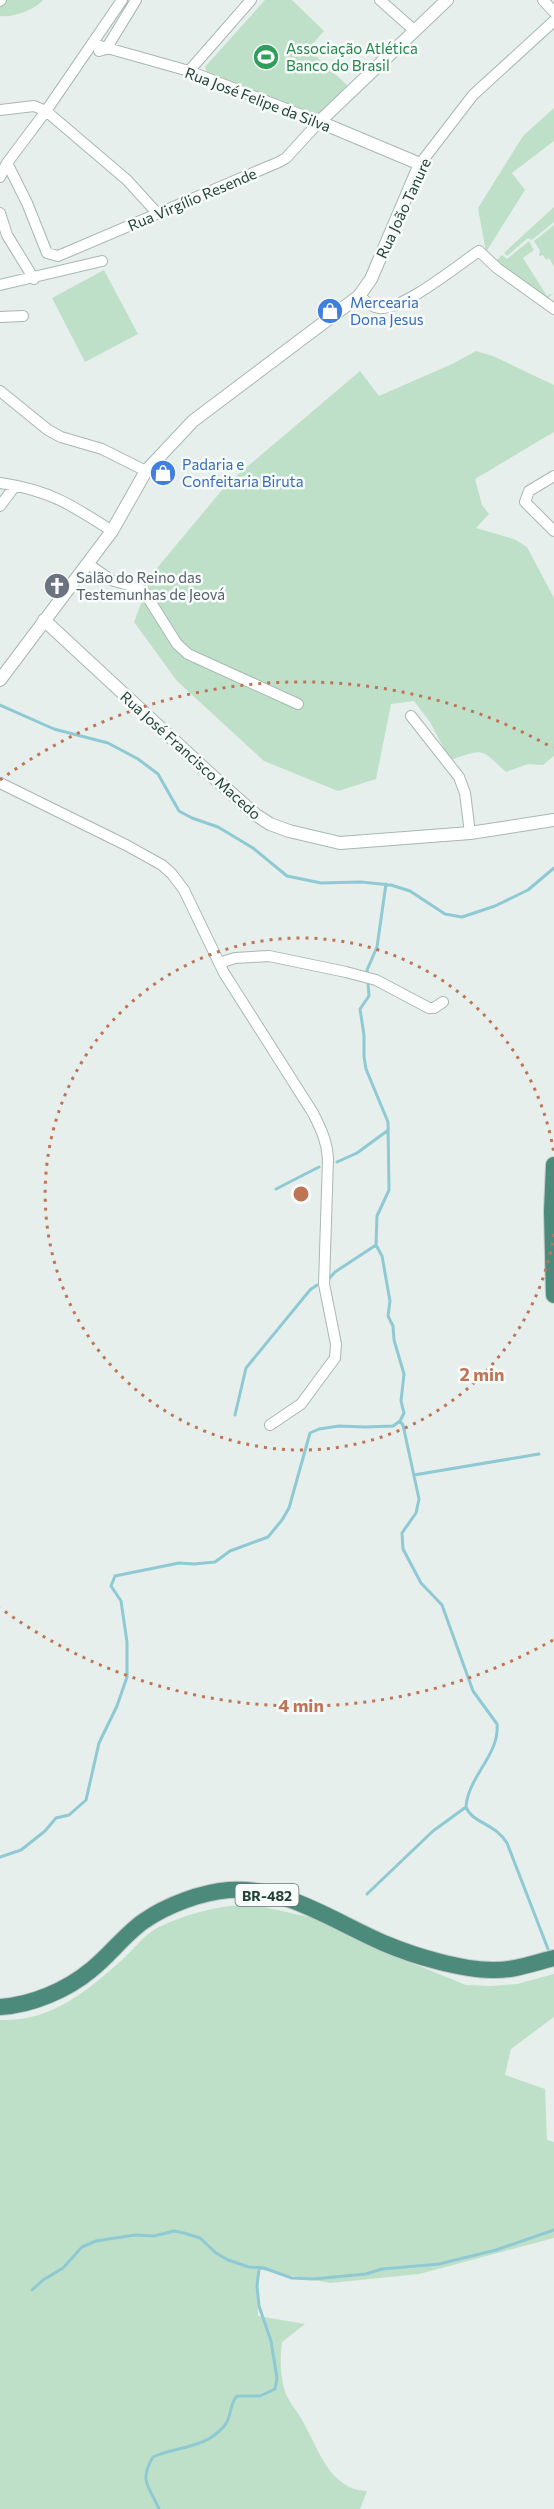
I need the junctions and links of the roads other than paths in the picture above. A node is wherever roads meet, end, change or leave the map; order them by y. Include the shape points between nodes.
1 (122, 0) edge
2 (136, 0) edge
3 (251, 0) edge
4 (380, 0) edge
5 (447, 0) edge
6 (543, 0) edge
7 (554, 12) edge
8 (554, 21) edge
9 (415, 31) junction
10 (93, 44) junction
11 (106, 49) junction
12 (85, 56) junction
13 (189, 71) junction
14 (0, 110) edge
15 (46, 111) junction
16 (323, 124) junction
17 (7, 163) junction
18 (420, 164) junction
19 (0, 177) edge
20 (0, 213) edge
21 (157, 213) junction
22 (102, 261) dead end
23 (34, 279) junction
24 (0, 285) edge
25 (359, 296) junction
26 (552, 306) edge
27 (23, 316) dead end
28 (0, 317) edge
29 (0, 391) edge
30 (146, 471) junction
31 (554, 476) edge
32 (0, 483) edge
33 (15, 486) junction
34 (0, 506) edge
35 (112, 531) junction
36 (554, 531) edge
37 (88, 564) junction
38 (44, 620) junction
39 (0, 680) edge
40 (298, 704) dead end
41 (411, 716) dead end
42 (0, 783) edge
43 (554, 820) edge
44 (470, 833) junction
45 (219, 963) junction
46 (443, 1002) dead end
47 (554, 1165) edge
48 (554, 1295) edge
49 (270, 1425) dead end
50 (554, 1958) edge
51 (0, 2007) edge

1 - 10 street
2 - 11 street
3 - 13 street
4 - 9 street
5 - 9 street
6 - 7 street
8 - 18 street, Rua João Tanure via 473,95
9 - 16 street
10 - 11 street, Rua José Felipe da Silva
10 - 12 street
11 - 12 street
11 - 13 street, Rua José Felipe da Silva
12 - 15 street
13 - 16 street, Rua José Felipe da Silva
14 - 15 street via 34,106
15 - 17 street
15 - 21 street via 127,180
16 - 18 street, Rua José Felipe da Silva
16 - 21 street, Rua Virgílio Resende via 279,162
17 - 19 street
17 - 21 street, Rua Virgílio Resende via 47,253 52,256
18 - 25 street, Rua João Tanure via 371,279
20 - 23 street via 7,236
22 - 23 street
23 - 24 street
25 - 26 street via 376,309 391,308 479,250 497,268
25 - 30 street via 193,421
27 - 28 street
29 - 30 street via 48,430 102,449
30 - 35 street
31 - 36 street via 529,491 525,502
32 - 33 street
33 - 34 street
33 - 35 street via 62,500
35 - 37 street
37 - 38 street
37 - 40 street via 111,580 146,593 177,644 188,654
38 - 39 street
38 - 44 street, Rua José Francisco Macedo via 220,784 270,824 340,843
41 - 44 street via 459,777
42 - 45 street via 162,865 184,890
43 - 44 street, Rua José Francisco Macedo
45 - 46 street via 269,956 368,978 429,1008
45 - 49 street via 313,1113 327,1144 324,1284 336,1352 331,1366 301,1404
47 - 48 highway
50 - 51 highway, BR-482 via 502,1970 474,1969 396,1948 324,1913 282,1898 232,1890 211,1891 144,1921 91,1971 61,1990

